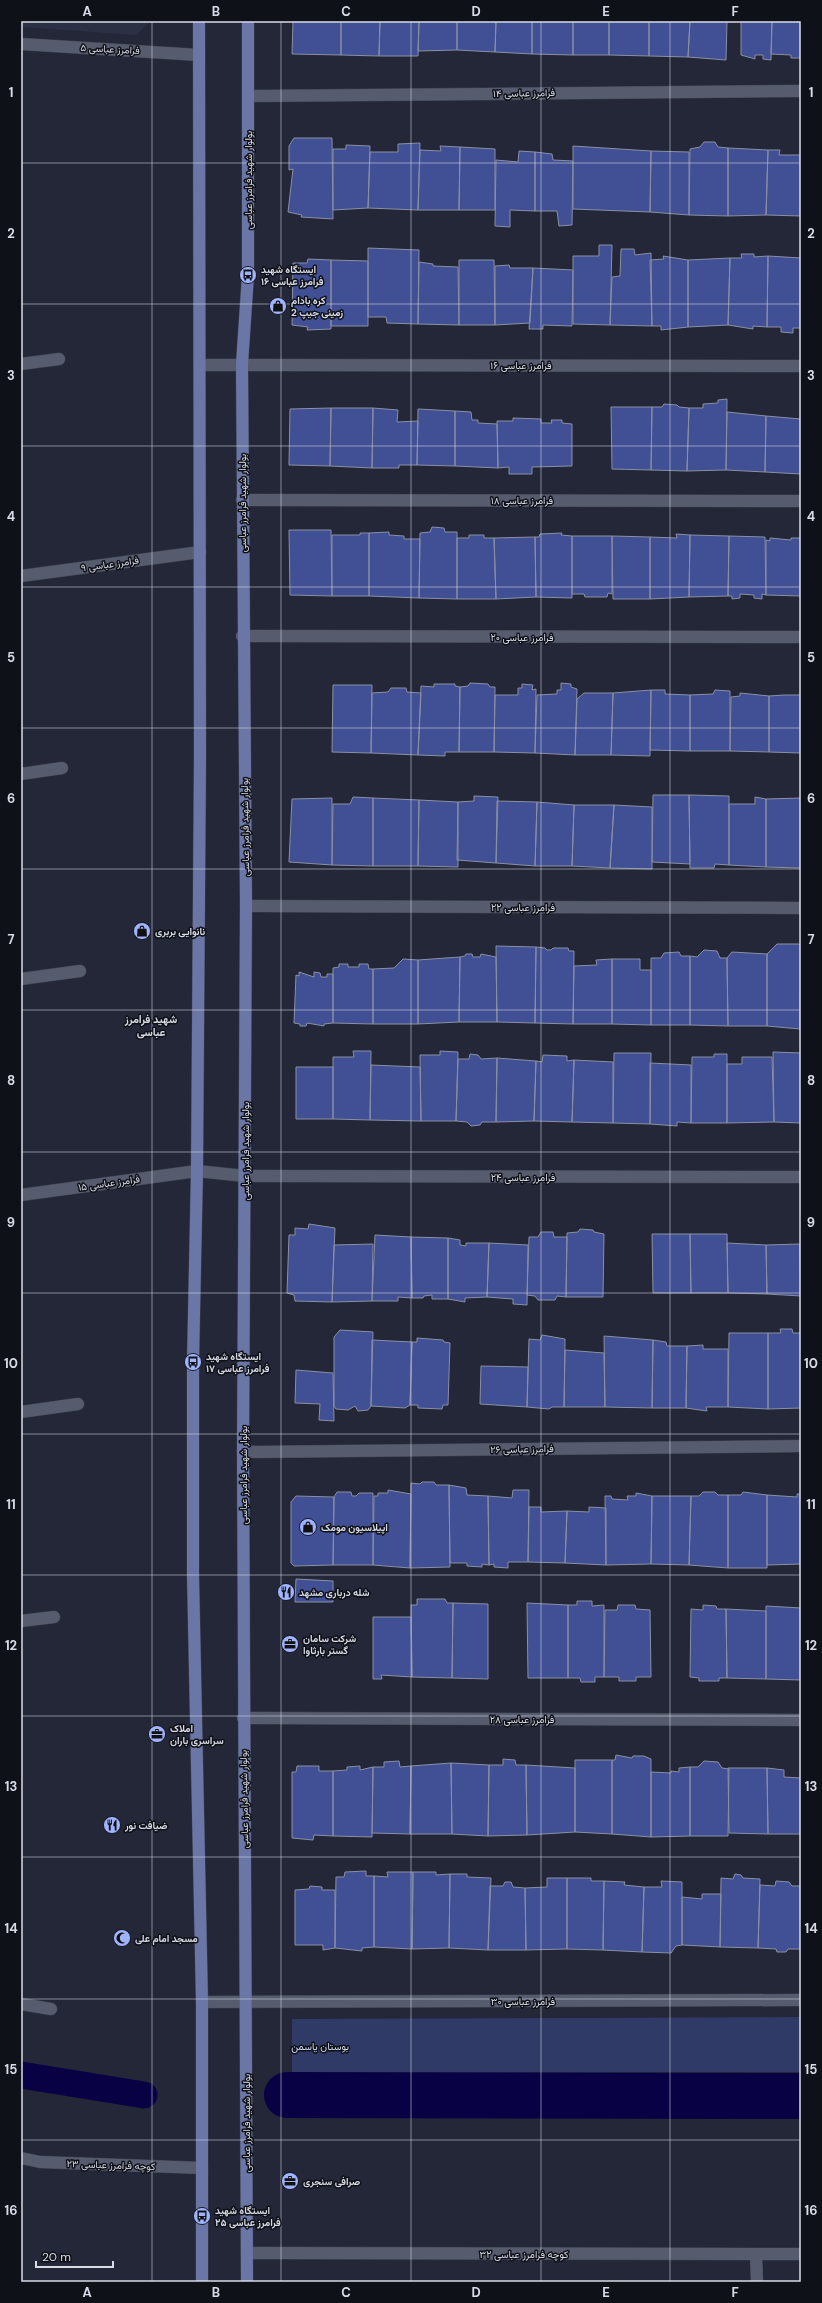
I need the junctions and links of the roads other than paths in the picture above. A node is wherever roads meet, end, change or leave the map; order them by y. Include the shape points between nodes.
1 (199, 21) edge
2 (248, 21) edge
3 (21, 44) edge
4 (199, 55) junction
5 (801, 91) edge
6 (248, 96) junction
7 (59, 359) dead end
8 (21, 364) edge
9 (242, 364) junction
10 (200, 365) junction
11 (801, 366) edge
12 (242, 500) junction
13 (801, 501) edge
14 (200, 552) junction
15 (21, 576) edge
16 (242, 636) junction
17 (801, 637) edge
18 (62, 768) dead end
19 (21, 774) edge
20 (246, 906) junction
21 (801, 908) edge
22 (80, 971) dead end
23 (21, 979) edge
24 (197, 1171) junction
25 (245, 1176) junction
26 (801, 1177) edge
27 (21, 1196) edge
28 (78, 1404) dead end
29 (21, 1412) edge
30 (801, 1446) edge
31 (243, 1452) junction
32 (54, 1617) dead end
33 (21, 1621) edge
34 (243, 1718) junction
35 (801, 1720) edge
36 (801, 2000) edge
37 (246, 2001) junction
38 (202, 2002) junction
39 (21, 2004) edge
40 (51, 2009) dead end
41 (21, 2158) edge
42 (202, 2168) junction
43 (247, 2253) junction
44 (756, 2254) junction
45 (801, 2254) edge
46 (202, 2282) edge
47 (247, 2282) edge
48 (756, 2282) edge

1 - 4 main road
2 - 6 main road, بولوار شهید فرامرز عباسی
3 - 4 street, فرامرز عباسی ۵
4 - 10 main road
5 - 6 street, فرامرز عباسی ۱۴
6 - 9 main road, بولوار شهید فرامرز عباسی via 248,275
7 - 8 street
9 - 10 street, فرامرز عباسی ۱۶
9 - 11 street, فرامرز عباسی ۱۶
9 - 12 main road, بولوار شهید فرامرز عباسی
10 - 14 main road
12 - 13 street, فرامرز عباسی ۱۸
12 - 16 main road, بولوار شهید فرامرز عباسی
14 - 15 street, فرامرز عباسی ۹
14 - 24 main road
16 - 17 street, فرامرز عباسی ۲۰
16 - 20 main road, بولوار شهید فرامرز عباسی
18 - 19 street
20 - 21 street, فرامرز عباسی ۲۲
20 - 25 main road, بولوار شهید فرامرز عباسی
22 - 23 street
24 - 25 street, فرامرز عباسی ۱۵
24 - 27 street, فرامرز عباسی ۱۵
24 - 38 main road via 193,1362 193,1575
25 - 26 street, فرامرز عباسی ۲۴
25 - 31 main road, بولوار شهید فرامرز عباسی
28 - 29 street
30 - 31 street, فرامرز عباسی ۲۶
31 - 34 main road, بولوار شهید فرامرز عباسی
32 - 33 street
34 - 35 street, فرامرز عباسی ۲۸
34 - 37 main road, بولوار شهید فرامرز عباسی
36 - 37 street, فرامرز عباسی ۳۰
37 - 38 street, فرامرز عباسی ۳۰
37 - 43 main road, بولوار شهید فرامرز عباسی
38 - 42 main road
39 - 40 street
41 - 42 street, کوچه فرامرز عباسی ۲۳ via 40,2162
42 - 46 main road
43 - 44 street, کوچه فرامرز عباسی ۳۲
43 - 47 main road, بولوار شهید فرامرز عباسی
44 - 45 street, کوچه فرامرز عباسی ۳۲
44 - 48 street

